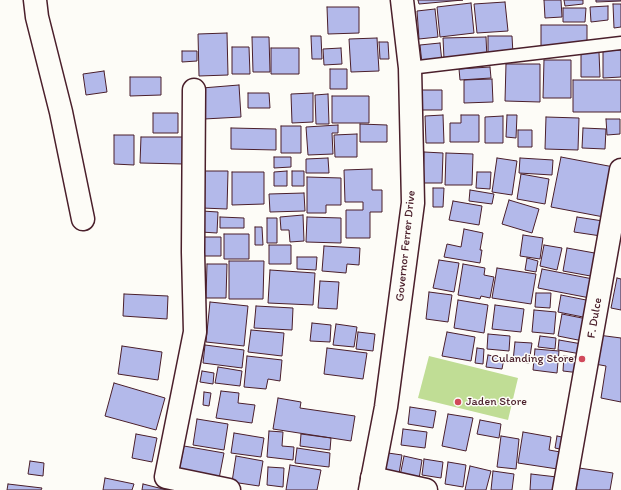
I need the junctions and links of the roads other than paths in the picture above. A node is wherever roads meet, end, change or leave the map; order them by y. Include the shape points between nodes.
1 (35, 0) edge
2 (402, 0) edge
3 (621, 43) edge
4 (410, 68) junction
5 (194, 90) dead end
6 (621, 170) edge
7 (83, 219) dead end
8 (371, 484) edge
9 (229, 490) edge
10 (426, 490) edge
11 (564, 490) edge

1 - 7 street
2 - 4 street, Governor Ferrer Drive
3 - 4 lane
4 - 8 street, Governor Ferrer Drive via 413,203 386,407
5 - 9 street via 195,332 166,477
6 - 11 street, F. Dulce
8 - 10 street

